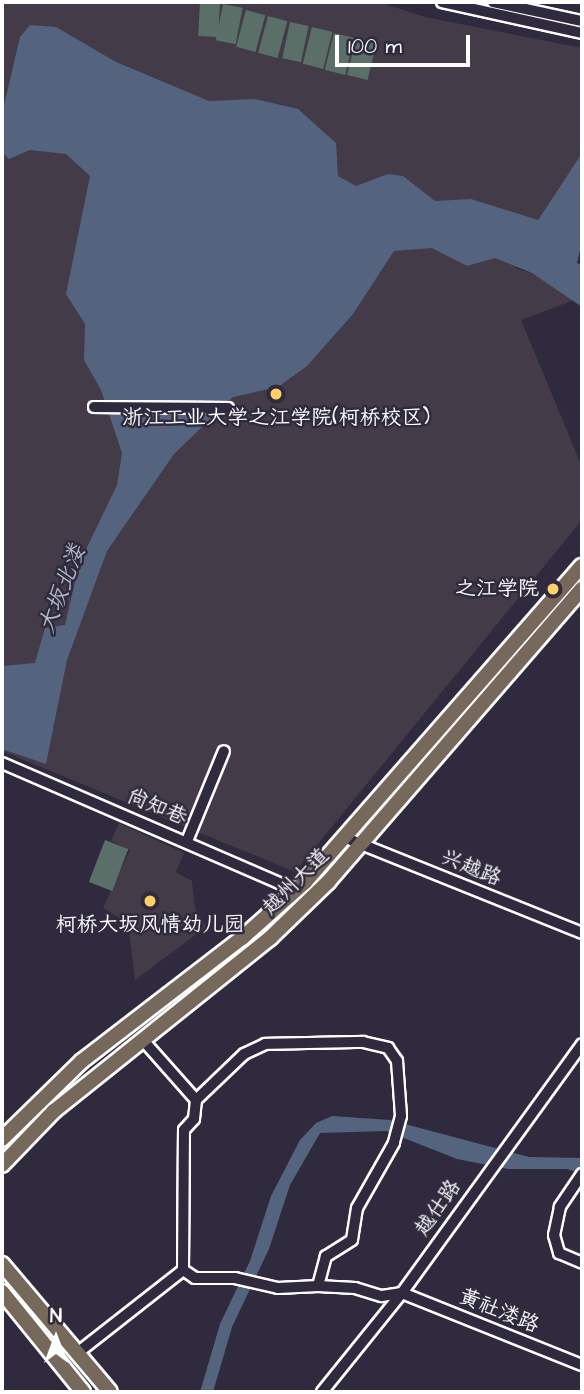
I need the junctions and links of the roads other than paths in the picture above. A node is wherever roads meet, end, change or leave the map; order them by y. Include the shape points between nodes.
1 (442, 2) edge
2 (493, 2) edge
3 (582, 21) edge
4 (582, 33) edge
5 (93, 407) dead end
6 (228, 408) dead end
7 (582, 566) edge
8 (582, 589) edge
9 (224, 751) dead end
10 (2, 763) edge
11 (346, 838) junction
12 (187, 841) junction
13 (362, 844) junction
14 (296, 890) junction
15 (582, 933) edge
16 (142, 1039) junction
17 (582, 1044) edge
18 (196, 1100) junction
19 (2, 1139) edge
20 (2, 1165) edge
21 (582, 1174) edge
22 (582, 1263) edge
23 (2, 1264) edge
24 (183, 1270) junction
25 (318, 1286) junction
26 (2, 1292) edge
27 (402, 1293) junction
28 (76, 1354) junction
29 (582, 1365) edge
30 (83, 1392) edge
31 (110, 1392) edge
32 (322, 1392) edge

1 - 4 street
2 - 3 street
5 - 6 street
7 - 11 main road, 越州大道
8 - 13 main road, 越州大道
9 - 12 street
10 - 12 street, 尚知巷
11 - 13 street, 兴越路
11 - 14 main road, 越州大道
12 - 14 street, 尚知巷
13 - 15 street, 兴越路
13 - 16 main road, 越州大道 via 270,938
14 - 19 main road, 越州大道 via 242,939 82,1061
16 - 18 street
16 - 20 main road, 越州大道 via 54,1111
17 - 27 street, 越仕路
18 - 24 street via 194,1119 184,1130
18 - 25 street via 244,1054 265,1044 363,1042 388,1048 397,1061 401,1116 394,1143 357,1208 352,1240 326,1256
21 - 22 street via 560,1207 554,1235 559,1253
23 - 28 main road
24 - 25 street, 黄社溇路 via 195,1278 235,1278 278,1288
24 - 28 street
25 - 27 street, 黄社溇路 via 355,1288 382,1296
26 - 30 main road
27 - 29 street, 黄社溇路
27 - 32 street, 越仕路
28 - 31 main road

